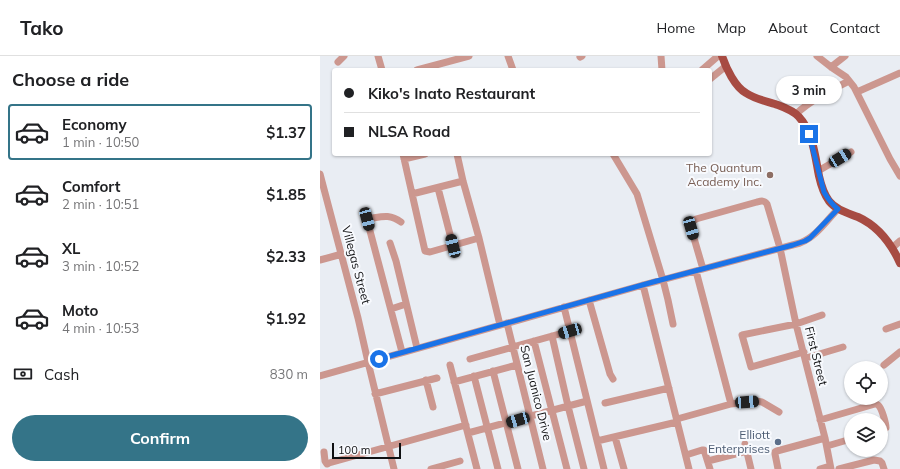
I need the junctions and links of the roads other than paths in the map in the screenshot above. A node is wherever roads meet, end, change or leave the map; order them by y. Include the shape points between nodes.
1 (344, 56) edge
2 (378, 56) edge
3 (469, 56) edge
4 (508, 56) edge
5 (661, 56) edge
6 (718, 56) edge
7 (722, 56) edge
8 (817, 56) edge
9 (845, 56) edge
10 (338, 62) dead end
11 (726, 66) junction
12 (831, 67) junction
13 (381, 68) edge
14 (425, 68) edge
15 (512, 68) edge
16 (662, 68) edge
17 (704, 68) edge
18 (900, 73) edge
19 (712, 77) edge
20 (849, 81) junction
21 (856, 92) junction
22 (796, 114) junction
23 (851, 152) dead end
24 (457, 156) edge
25 (614, 156) edge
26 (403, 157) edge
27 (818, 171) junction
28 (320, 174) edge
29 (900, 176) edge
30 (463, 181) junction
31 (438, 188) junction
32 (412, 194) junction
33 (838, 209) junction
34 (401, 222) dead end
35 (479, 238) junction
36 (900, 241) edge
37 (390, 243) dead end
38 (453, 246) junction
39 (780, 248) junction
40 (892, 248) junction
41 (342, 254) junction
42 (320, 260) edge
43 (900, 263) edge
44 (700, 270) junction
45 (663, 280) junction
46 (643, 285) junction
47 (588, 300) junction
48 (406, 304) junction
49 (564, 307) junction
50 (391, 309) junction
51 (822, 315) dead end
52 (503, 324) junction
53 (673, 324) dead end
54 (796, 324) junction
55 (900, 324) edge
56 (886, 329) dead end
57 (570, 331) junction
58 (552, 336) junction
59 (534, 341) junction
60 (513, 347) junction
61 (843, 347) dead end
62 (417, 348) junction
63 (402, 352) junction
64 (900, 352) edge
65 (805, 355) junction
66 (470, 359) dead end
67 (368, 362) junction
68 (888, 362) edge
69 (450, 365) dead end
70 (517, 365) junction
71 (493, 371) junction
72 (320, 376) edge
73 (474, 376) junction
74 (437, 378) dead end
75 (613, 379) dead end
76 (426, 380) junction
77 (454, 382) junction
78 (669, 388) junction
79 (375, 394) junction
80 (587, 401) junction
81 (605, 403) dead end
82 (731, 404) junction
83 (433, 406) dead end
84 (568, 406) junction
85 (552, 410) junction
86 (779, 412) dead end
87 (844, 413) edge
88 (844, 413) edge
89 (882, 413) edge
90 (530, 416) junction
91 (677, 420) junction
92 (820, 420) junction
93 (506, 423) junction
94 (466, 425) junction
95 (487, 428) junction
96 (468, 433) junction
97 (615, 437) junction
98 (844, 440) edge
99 (597, 441) junction
100 (826, 442) junction
101 (388, 447) junction
102 (324, 452) dead end
103 (686, 455) junction
104 (460, 461) dead end
105 (708, 461) junction
106 (751, 468) edge
107 (830, 468) edge
108 (394, 469) edge
109 (431, 469) edge
110 (477, 469) edge
111 (498, 469) edge
112 (518, 469) edge
113 (543, 469) edge
114 (567, 469) edge
115 (584, 469) edge
116 (604, 469) edge
117 (624, 469) edge
118 (689, 469) edge
119 (710, 469) edge
120 (742, 469) edge
121 (778, 469) edge
122 (820, 469) edge
123 (839, 469) edge
124 (884, 469) edge

1 - 10 street
2 - 13 street
3 - 14 street
4 - 15 street
5 - 16 street
6 - 17 street
7 - 11 main road
8 - 12 street
9 - 12 street
11 - 19 street
11 - 22 main road via 733,80 746,93
12 - 20 street
18 - 21 street
20 - 21 street
20 - 22 street via 825,93
21 - 29 street
22 - 27 main road via 809,134
23 - 27 street
24 - 30 street, San Juanico Drive
25 - 45 street via 637,194
26 - 32 street
27 - 33 main road via 826,196
28 - 41 street, Villegas Street
30 - 31 street
30 - 35 street, San Juanico Drive
31 - 32 street
31 - 38 street
32 - 38 street via 426,251
33 - 39 street via 810,238
33 - 40 main road via 874,226
34 - 50 street via 392,217 366,215
35 - 38 street
35 - 52 street, San Juanico Drive
36 - 40 street
37 - 48 street
39 - 44 street
39 - 44 street, First Street via 764,201 696,218 691,228
39 - 54 street, First Street
40 - 43 main road
41 - 42 street
41 - 67 street, Villegas Street
44 - 45 street
44 - 82 street
45 - 46 street
45 - 53 street
46 - 47 street
46 - 78 street
47 - 49 street
47 - 75 street
48 - 50 street
48 - 62 street
49 - 52 street
49 - 57 street
50 - 63 street
51 - 54 street
52 - 60 street, San Juanico Drive
52 - 62 street
54 - 65 street, First Street
54 - 65 street via 742,336 751,367
55 - 56 street
57 - 58 street
57 - 80 street
58 - 59 street
58 - 84 street
59 - 60 street
59 - 85 street
60 - 66 street
60 - 70 street, San Juanico Drive
61 - 65 street
62 - 63 street
63 - 67 street
64 - 68 street
65 - 92 street, First Street
67 - 72 street
67 - 79 street, Villegas Street
69 - 77 street
70 - 71 street
70 - 90 street, San Juanico Drive
71 - 73 street
71 - 93 street
73 - 77 street
73 - 95 street
74 - 76 street
76 - 79 street
76 - 83 street
77 - 94 street
78 - 81 street
78 - 91 street
79 - 101 street, Villegas Street
80 - 84 street
80 - 99 street
82 - 86 street via 756,401
82 - 91 street
84 - 85 street
84 - 115 street
85 - 90 street
85 - 114 street
87 - 92 street
88 - 89 street via 875,404 880,406
90 - 93 street
90 - 113 street, San Juanico Drive
91 - 97 street
91 - 103 street
92 - 100 street, First Street
93 - 95 street
93 - 112 street
94 - 96 street
94 - 101 street
95 - 96 street
95 - 111 street
96 - 110 street
97 - 99 street
97 - 117 street
98 - 100 street
99 - 116 street
100 - 107 street, First Street
100 - 121 street via 775,452
101 - 102 street via 326,464
101 - 108 street, Villegas Street
103 - 105 street via 704,450
103 - 118 street
104 - 109 street
105 - 106 street via 746,448
105 - 119 street
106 - 120 street
107 - 122 street
123 - 124 street via 874,460 880,461

